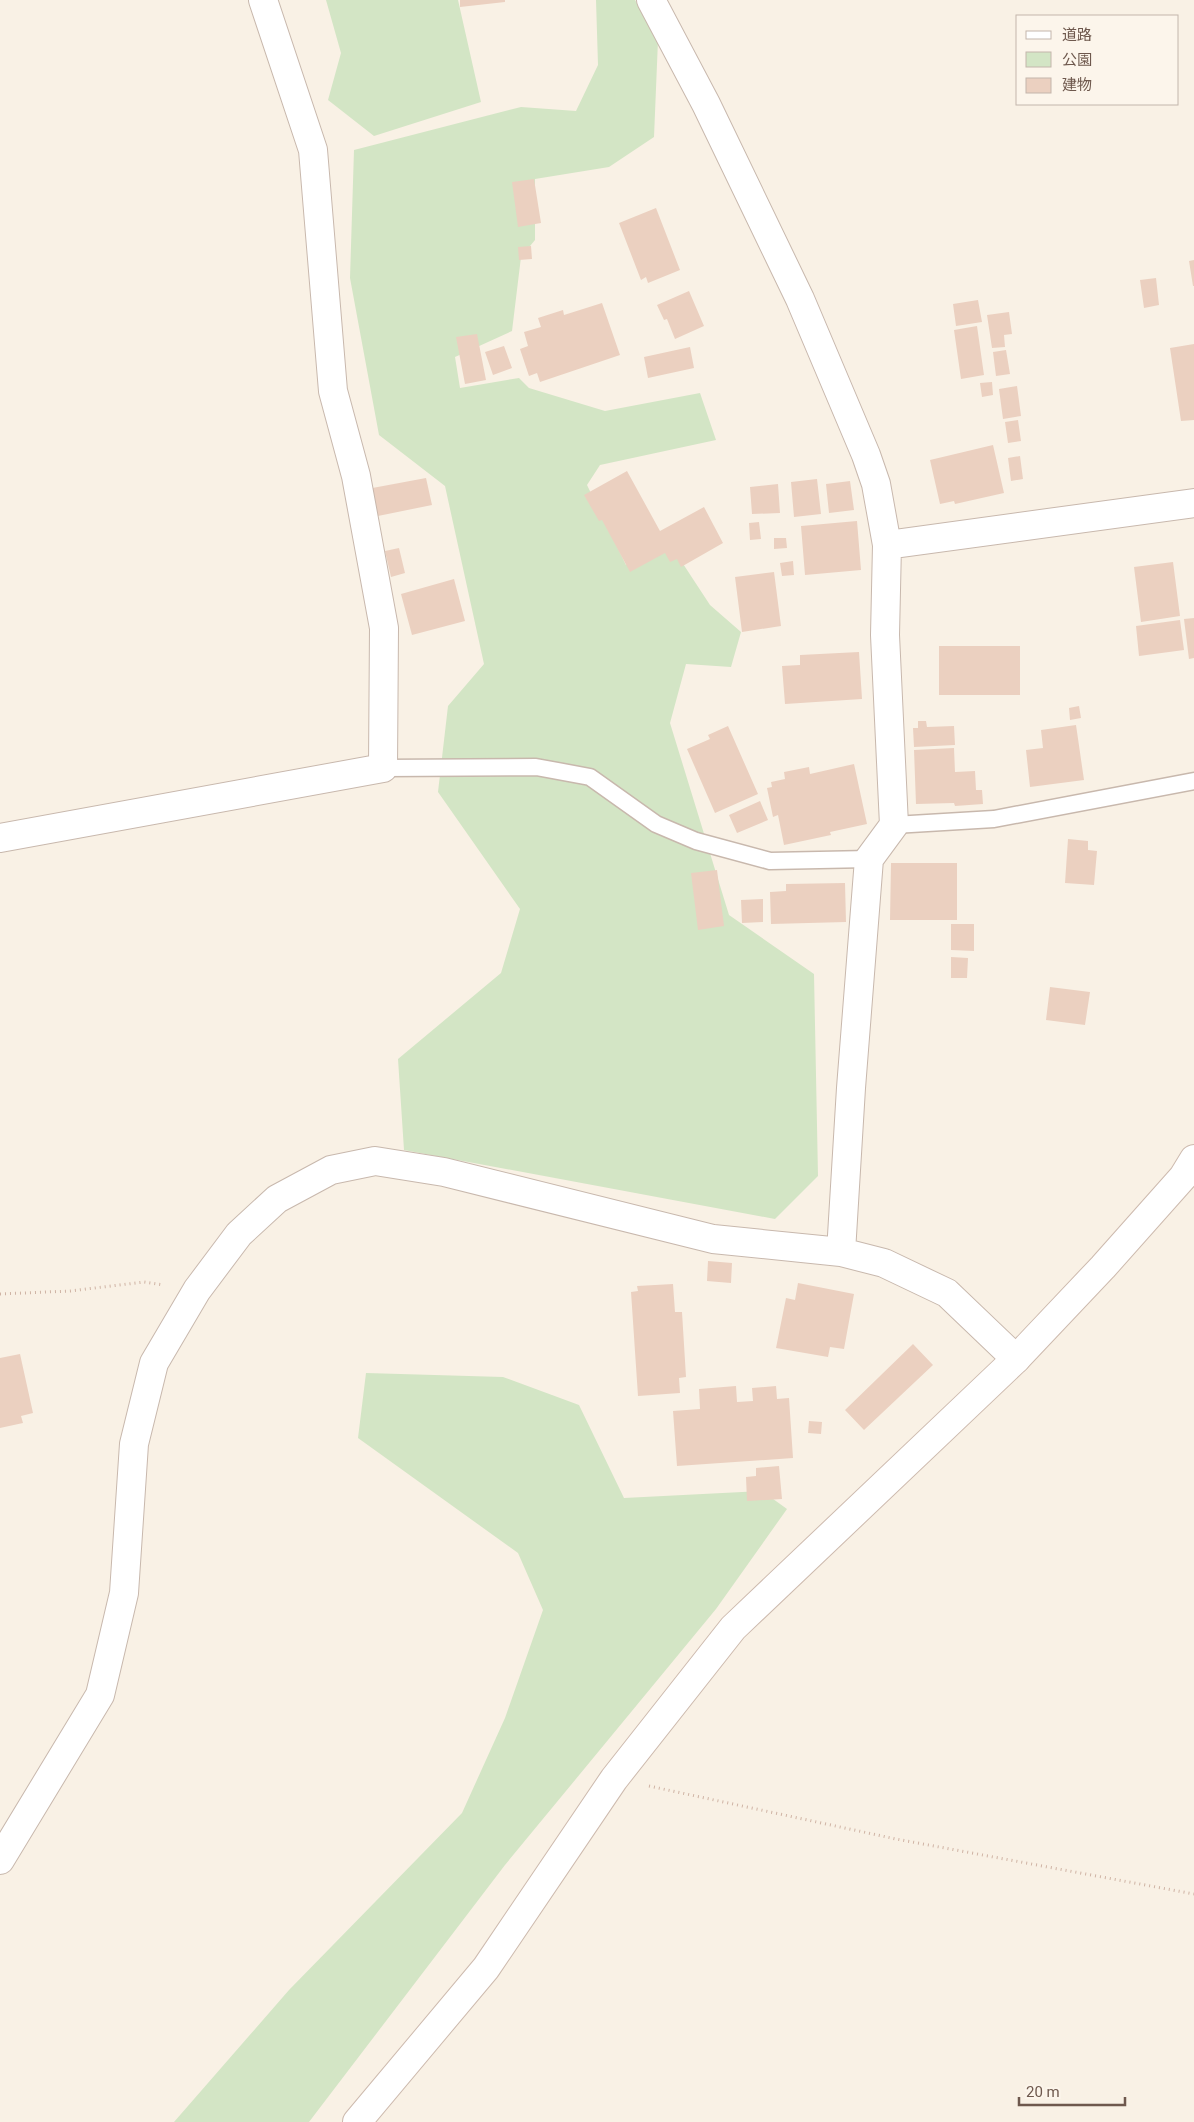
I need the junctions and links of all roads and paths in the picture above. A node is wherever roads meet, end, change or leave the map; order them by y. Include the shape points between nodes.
1 (263, 0) edge
2 (651, 0) edge
3 (1194, 503) edge
4 (887, 545) junction
5 (383, 768) junction
6 (1194, 781) edge
7 (894, 825) junction
8 (0, 838) edge
9 (869, 859) junction
10 (1194, 1159) edge
11 (842, 1252) junction
12 (197, 1290) junction
13 (0, 1294) edge
14 (1016, 1359) junction
15 (614, 1779) junction
16 (0, 1860) edge
17 (1194, 1894) edge
18 (357, 2122) edge

1 - 5 street via 313,150 333,391 356,476 384,628
2 - 4 street via 706,104 800,299 866,455 876,484
3 - 4 street
4 - 7 street via 885,635
5 - 8 street
5 - 9 lane via 536,768 590,777 656,824 696,841 770,861
6 - 7 lane via 994,819
7 - 9 street
9 - 11 street
10 - 14 street via 1183,1177 1103,1268
11 - 12 street via 713,1239 444,1172 375,1161 331,1170 277,1199 239,1234
11 - 14 street via 884,1262 947,1293
12 - 13 path via 144,1282 70,1291
12 - 16 street via 154,1363 134,1444 124,1593 100,1695
14 - 15 street via 733,1628
15 - 17 path via 896,1839
15 - 18 street via 486,1968

